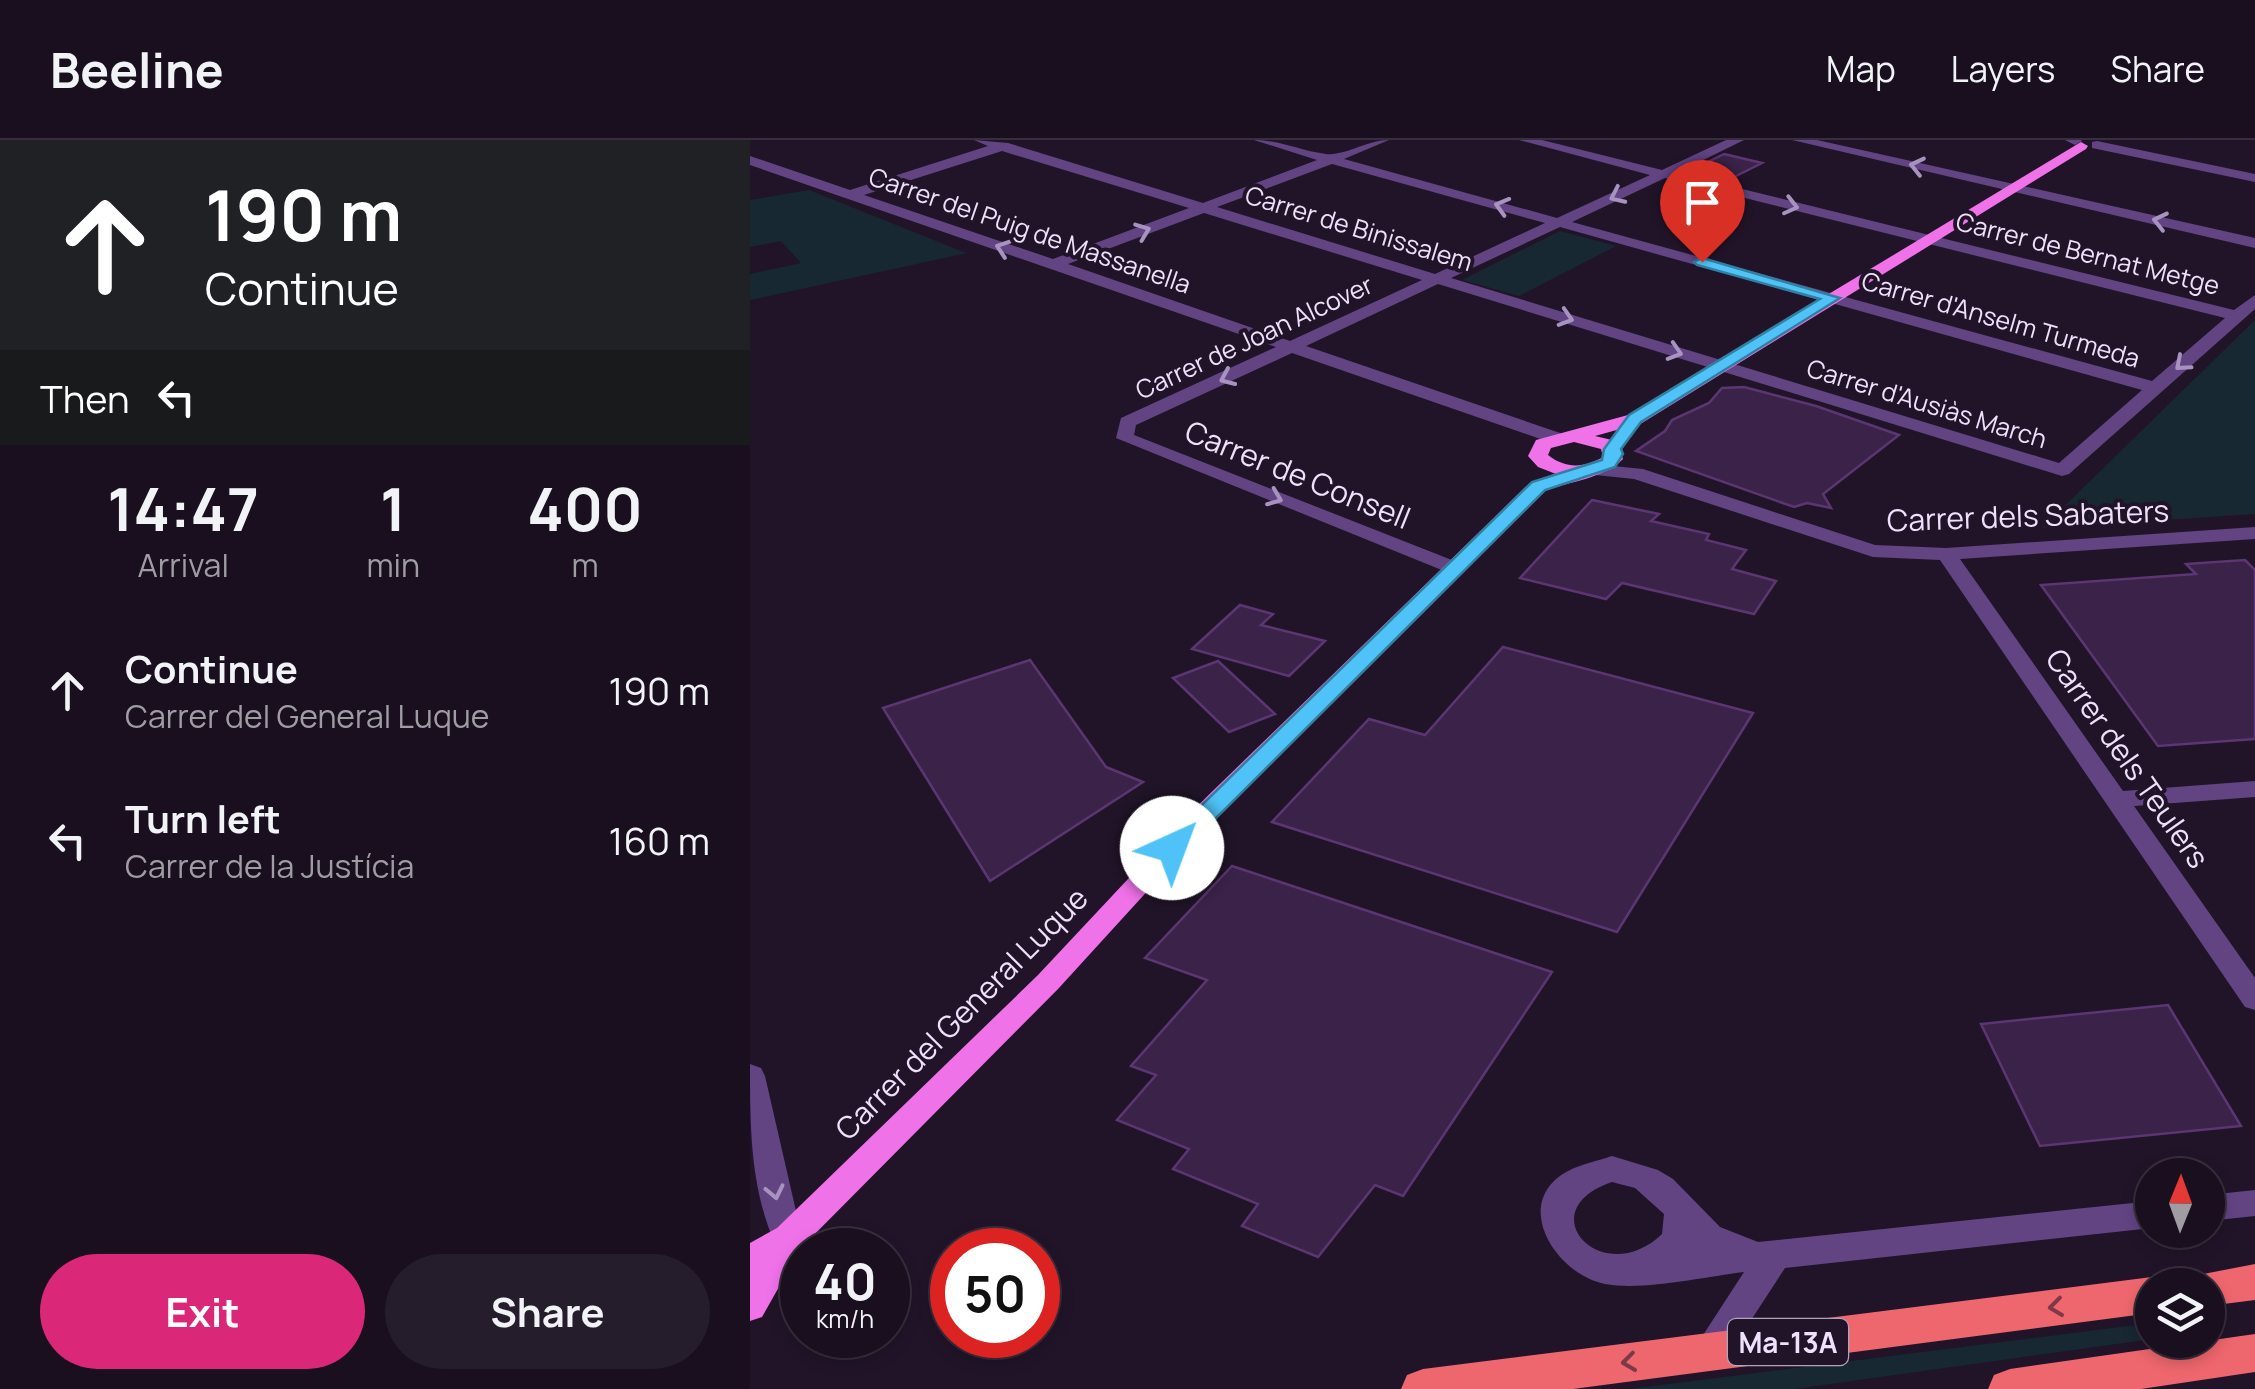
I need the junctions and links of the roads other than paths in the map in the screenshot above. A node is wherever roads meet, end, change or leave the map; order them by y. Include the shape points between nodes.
1 (981, 140) edge
2 (1022, 140) edge
3 (1261, 140) edge
4 (1382, 140) edge
5 (1526, 140) edge
6 (1737, 140) edge
7 (1799, 140) edge
8 (2085, 142) edge
9 (1002, 146) junction
10 (1332, 159) junction
11 (750, 160) edge
12 (1664, 174) junction
13 (2255, 178) edge
14 (2012, 188) junction
15 (850, 194) junction
16 (1205, 208) junction
17 (1560, 222) junction
18 (1928, 240) junction
19 (2255, 242) edge
20 (1052, 265) junction
21 (1440, 279) junction
22 (1832, 298) junction
23 (2255, 300) edge
24 (2238, 316) junction
25 (1294, 348) junction
26 (1721, 366) junction
27 (2156, 388) junction
28 (1635, 419) junction
29 (1124, 432) joint
30 (1554, 445) junction
31 (1614, 452) junction
32 (1590, 470) junction
33 (1636, 473) junction
34 (1538, 486) junction
35 (2255, 533) edge
36 (1946, 554) junction
37 (1454, 569) junction
38 (2255, 788) edge
39 (2118, 799) junction
40 (2255, 1000) edge
41 (750, 1076) edge
42 (1676, 1202) junction
43 (2255, 1203) edge
44 (2225, 1206) edge
45 (2135, 1216) edge
46 (786, 1228) edge
47 (800, 1228) edge
48 (780, 1244) edge
49 (780, 1247) edge
50 (780, 1255) edge
51 (1773, 1258) junction
52 (750, 1260) edge
53 (1639, 1269) junction
54 (750, 1274) edge
55 (2255, 1282) edge
56 (2225, 1286) edge
57 (2135, 1297) edge
58 (750, 1306) edge
59 (1710, 1352) junction
60 (2255, 1353) edge
61 (1424, 1389) edge
62 (2010, 1389) edge

1 - 9 street, Carrer de Binissalem
2 - 9 street
3 - 10 street, Carrer d'Anselm Turmeda
4 - 10 street
5 - 12 street, Carrer de Bernat Metge
6 - 12 street, Carrer de Joan Alcover
14 -> 7 street
8 - 13 street
8 - 14 main road
9 - 15 street
9 - 16 street, Carrer de Binissalem
10 - 16 street
17 -> 10 street, Carrer d'Anselm Turmeda
11 - 15 street, Carrer del Puig de Massanella
12 -> 17 street, Carrer de Joan Alcover
12 -> 18 street, Carrer de Bernat Metge
14 - 18 main road
19 -> 14 street
20 -> 15 street, Carrer del Puig de Massanella
20 -> 16 street
16 - 21 street, Carrer de Binissalem
17 - 21 street, Carrer de Joan Alcover
17 - 22 street, Carrer d'Anselm Turmeda
18 - 22 main road
18 - 24 street, Carrer de Bernat Metge
20 - 25 street, Carrer del Puig de Massanella
21 - 25 street, Carrer de Joan Alcover
21 -> 26 street, Carrer de Binissalem
22 - 26 main road
22 - 27 street, Carrer d'Anselm Turmeda
23 - 24 street
24 -> 27 street
25 -> 29 street, Carrer de Joan Alcover via 1128,422
25 - 30 street, Carrer del Puig de Massanella via 1310,362
26 - 27 street, Carrer d'Ausiàs March via 2062,470
26 - 28 main road
28 - 30 main road
28 - 31 main road
29 -> 37 street, Carrer de Consell via 1125,438
30 - 31 main road via 1594,438
30 - 32 main road via 1561,470
30 - 34 main road
31 - 32 main road via 1609,463
31 - 33 street, Carrer dels Sabaters
32 - 33 street, Carrer dels Sabaters
32 - 34 main road, Carrer del General Luque
33 - 36 street, Carrer dels Sabaters via 1850,547
34 - 37 main road, Carrer del General Luque
35 - 36 street, Carrer dels Sabaters
36 - 39 street, Carrer dels Teulers
37 - 47 main road, Carrer del General Luque
38 - 39 street
39 - 40 street, Carrer dels Teulers
41 -> 46 street
42 - 51 street via 1708,1237
42 - 53 street via 1679,1235 1671,1249
42 - 53 street via 1650,1178 1612,1169 1574,1181 1562,1194 1556,1227 1578,1258 1608,1269
43 - 44 street
45 - 51 street
48 - 52 main road
49 - 54 main road
50 - 58 main road, Carrer del General Luque
51 - 53 street
51 - 59 street
55 - 56 highway
57 -> 59 highway, Ma-13A
59 -> 61 highway, Ma-13A
60 - 62 highway

